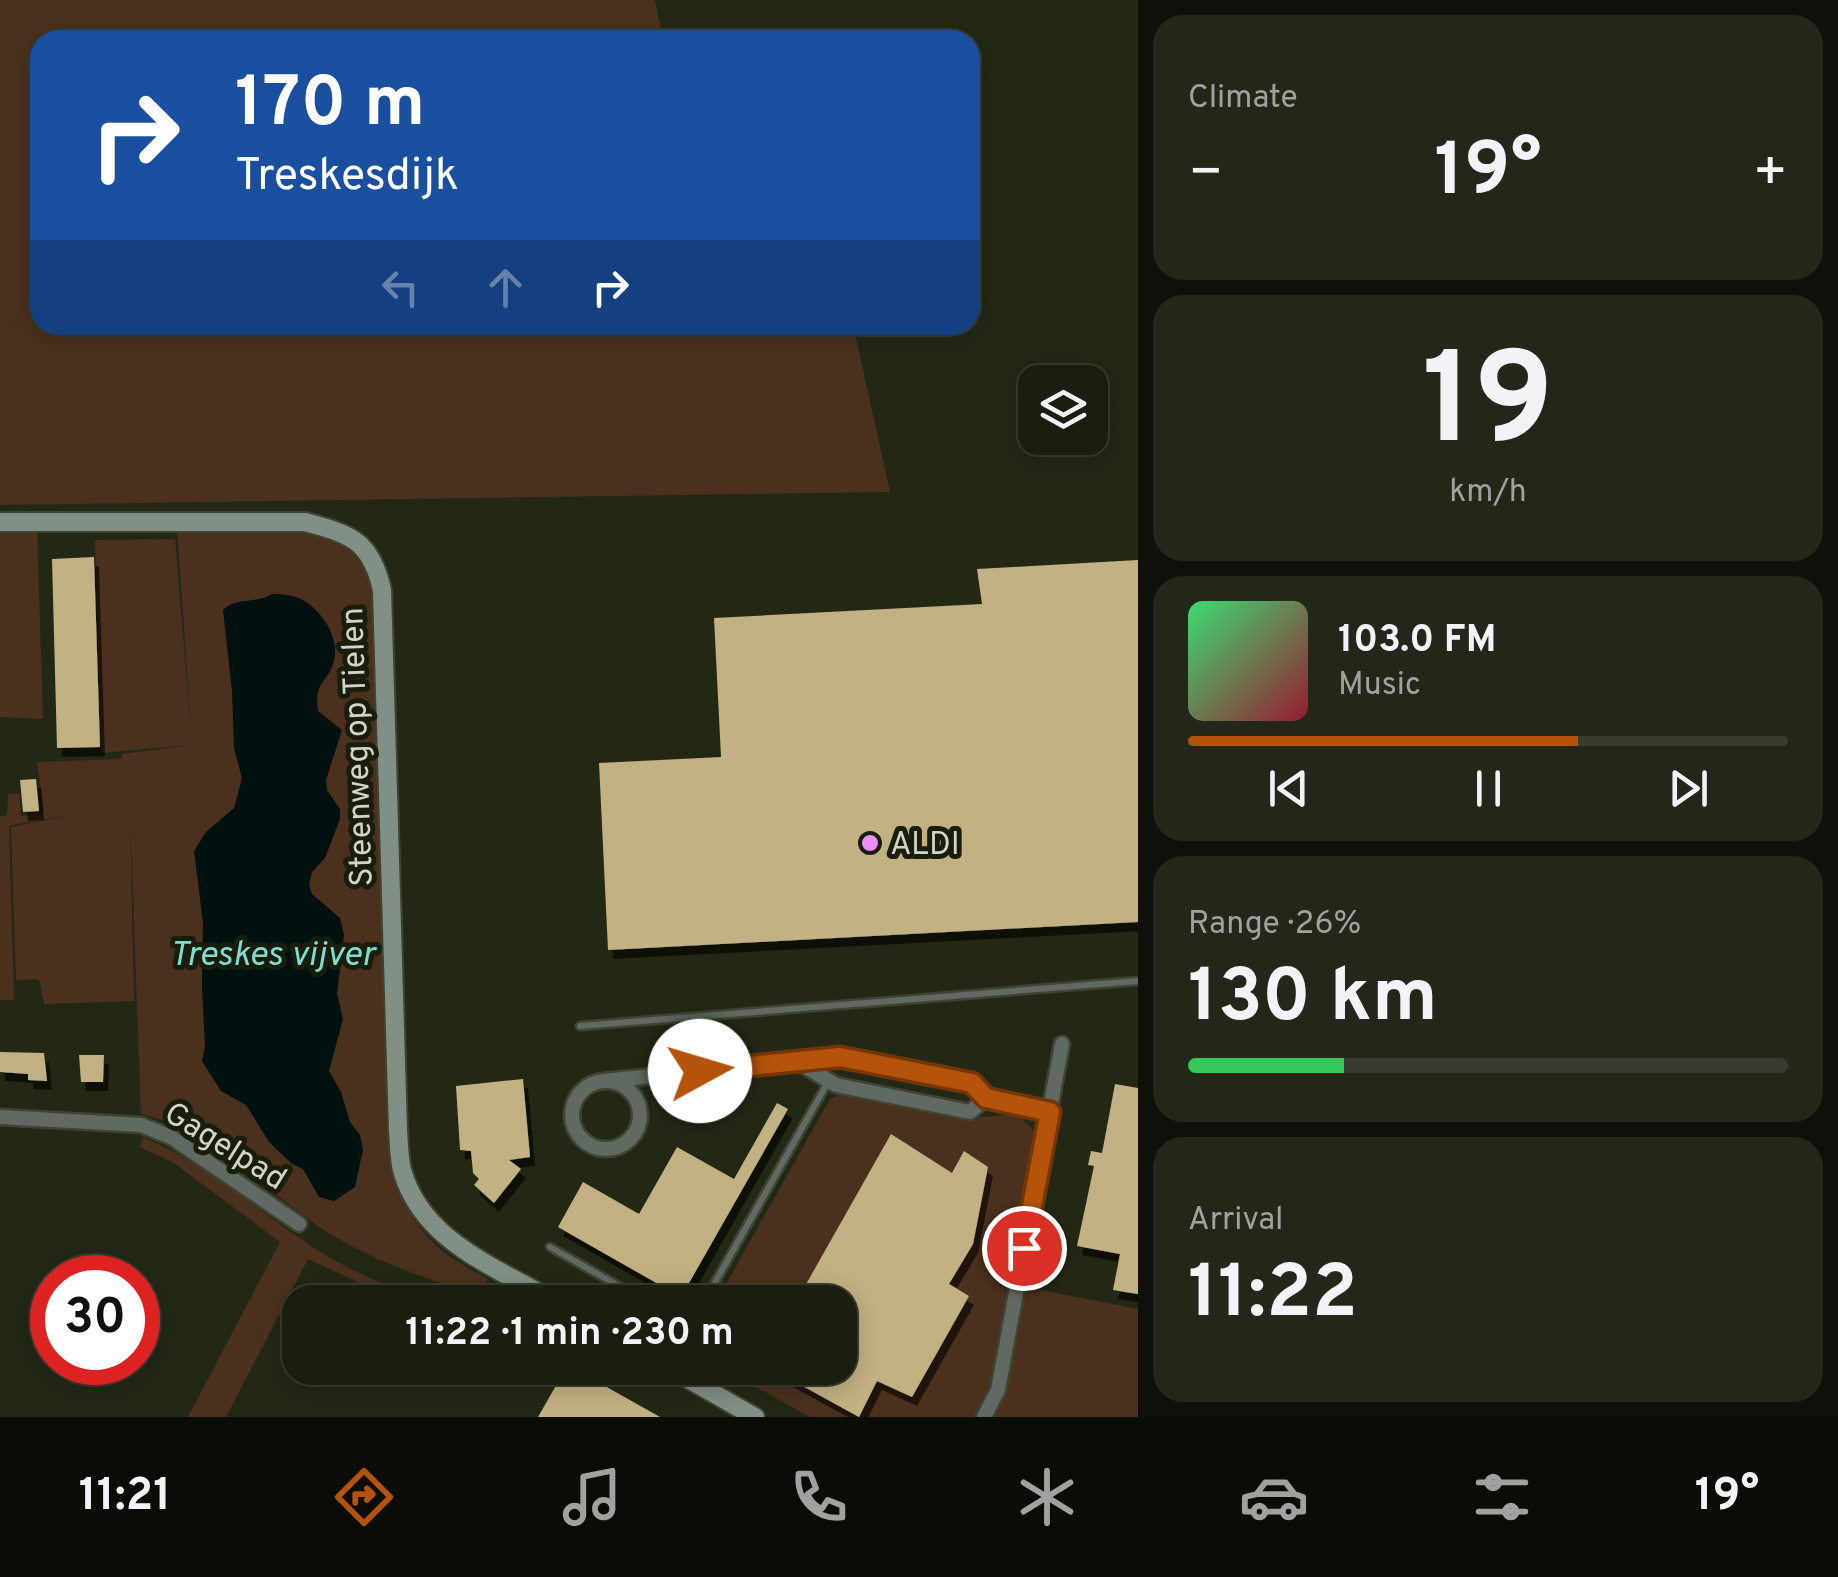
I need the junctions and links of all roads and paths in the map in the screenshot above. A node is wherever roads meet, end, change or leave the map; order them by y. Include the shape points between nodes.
1 (0, 522) edge
2 (1138, 982) edge
3 (580, 1026) dead end
4 (1062, 1044) dead end
5 (796, 1062) junction
6 (658, 1075) junction
7 (603, 1081) junction
8 (828, 1081) junction
9 (986, 1098) junction
10 (639, 1110) junction
11 (1050, 1112) junction
12 (0, 1117) edge
13 (299, 1224) dead end
14 (550, 1248) dead end
15 (527, 1285) edge
16 (616, 1285) edge
17 (714, 1285) edge
18 (699, 1385) edge
19 (755, 1417) edge
20 (984, 1417) edge

1 - 15 street, Steenweg op Tielen via 305,522 346,533 362,547 382,590 402,1170 443,1236
2 - 3 lane
4 - 11 street
5 - 6 street
5 - 8 street
5 - 9 street via 840,1057 972,1083
6 - 7 street
6 - 10 street
7 - 10 street via 631,1092
7 - 10 street via 584,1088 573,1105 573,1126 585,1142 623,1144 636,1129
8 - 9 street via 970,1112
8 - 17 lane
9 - 11 street
11 - 20 street via 998,1390
12 - 13 street, Gagelpad via 141,1124
14 - 16 lane
18 - 19 street

